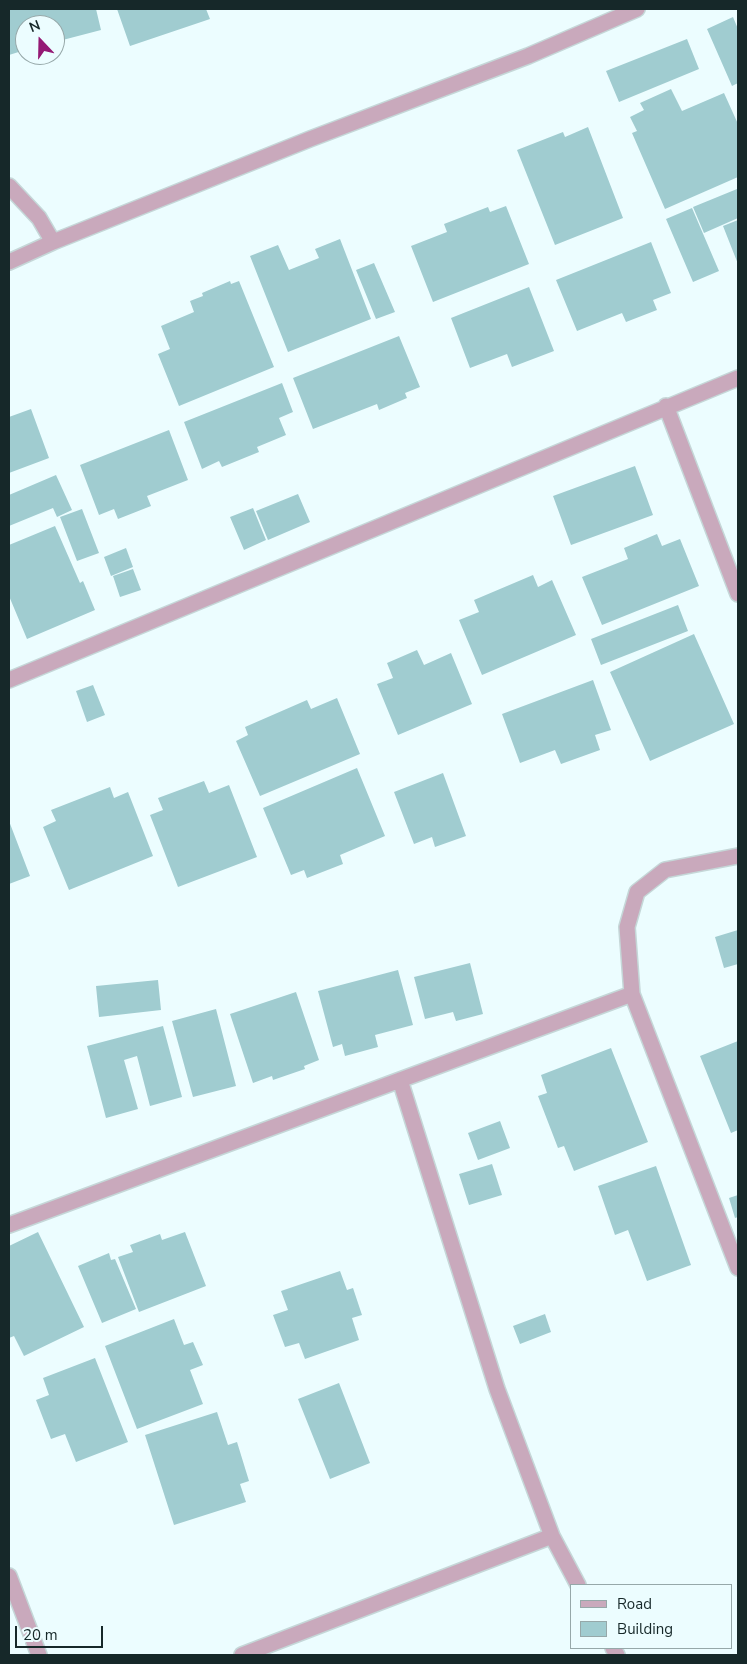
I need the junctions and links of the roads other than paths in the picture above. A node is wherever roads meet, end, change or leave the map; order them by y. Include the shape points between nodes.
1 (637, 9) edge
2 (9, 186) edge
3 (53, 242) junction
4 (9, 262) edge
5 (738, 378) edge
6 (666, 406) junction
7 (738, 594) edge
8 (9, 680) edge
9 (738, 856) edge
10 (632, 994) junction
11 (400, 1080) junction
12 (9, 1225) edge
13 (738, 1268) edge
14 (552, 1536) junction
15 (9, 1576) edge
16 (577, 1584) edge
17 (16, 1612) edge
18 (39, 1655) edge
19 (242, 1655) edge

1 - 3 street via 528,56
2 - 3 street via 40,218
3 - 4 street
5 - 6 street
6 - 7 street
6 - 8 street
9 - 10 street via 665,870 637,892 627,928
10 - 11 street
10 - 13 street
11 - 12 street
11 - 14 street via 497,1389
14 - 16 street
14 - 19 street
15 - 17 street
17 - 18 street

